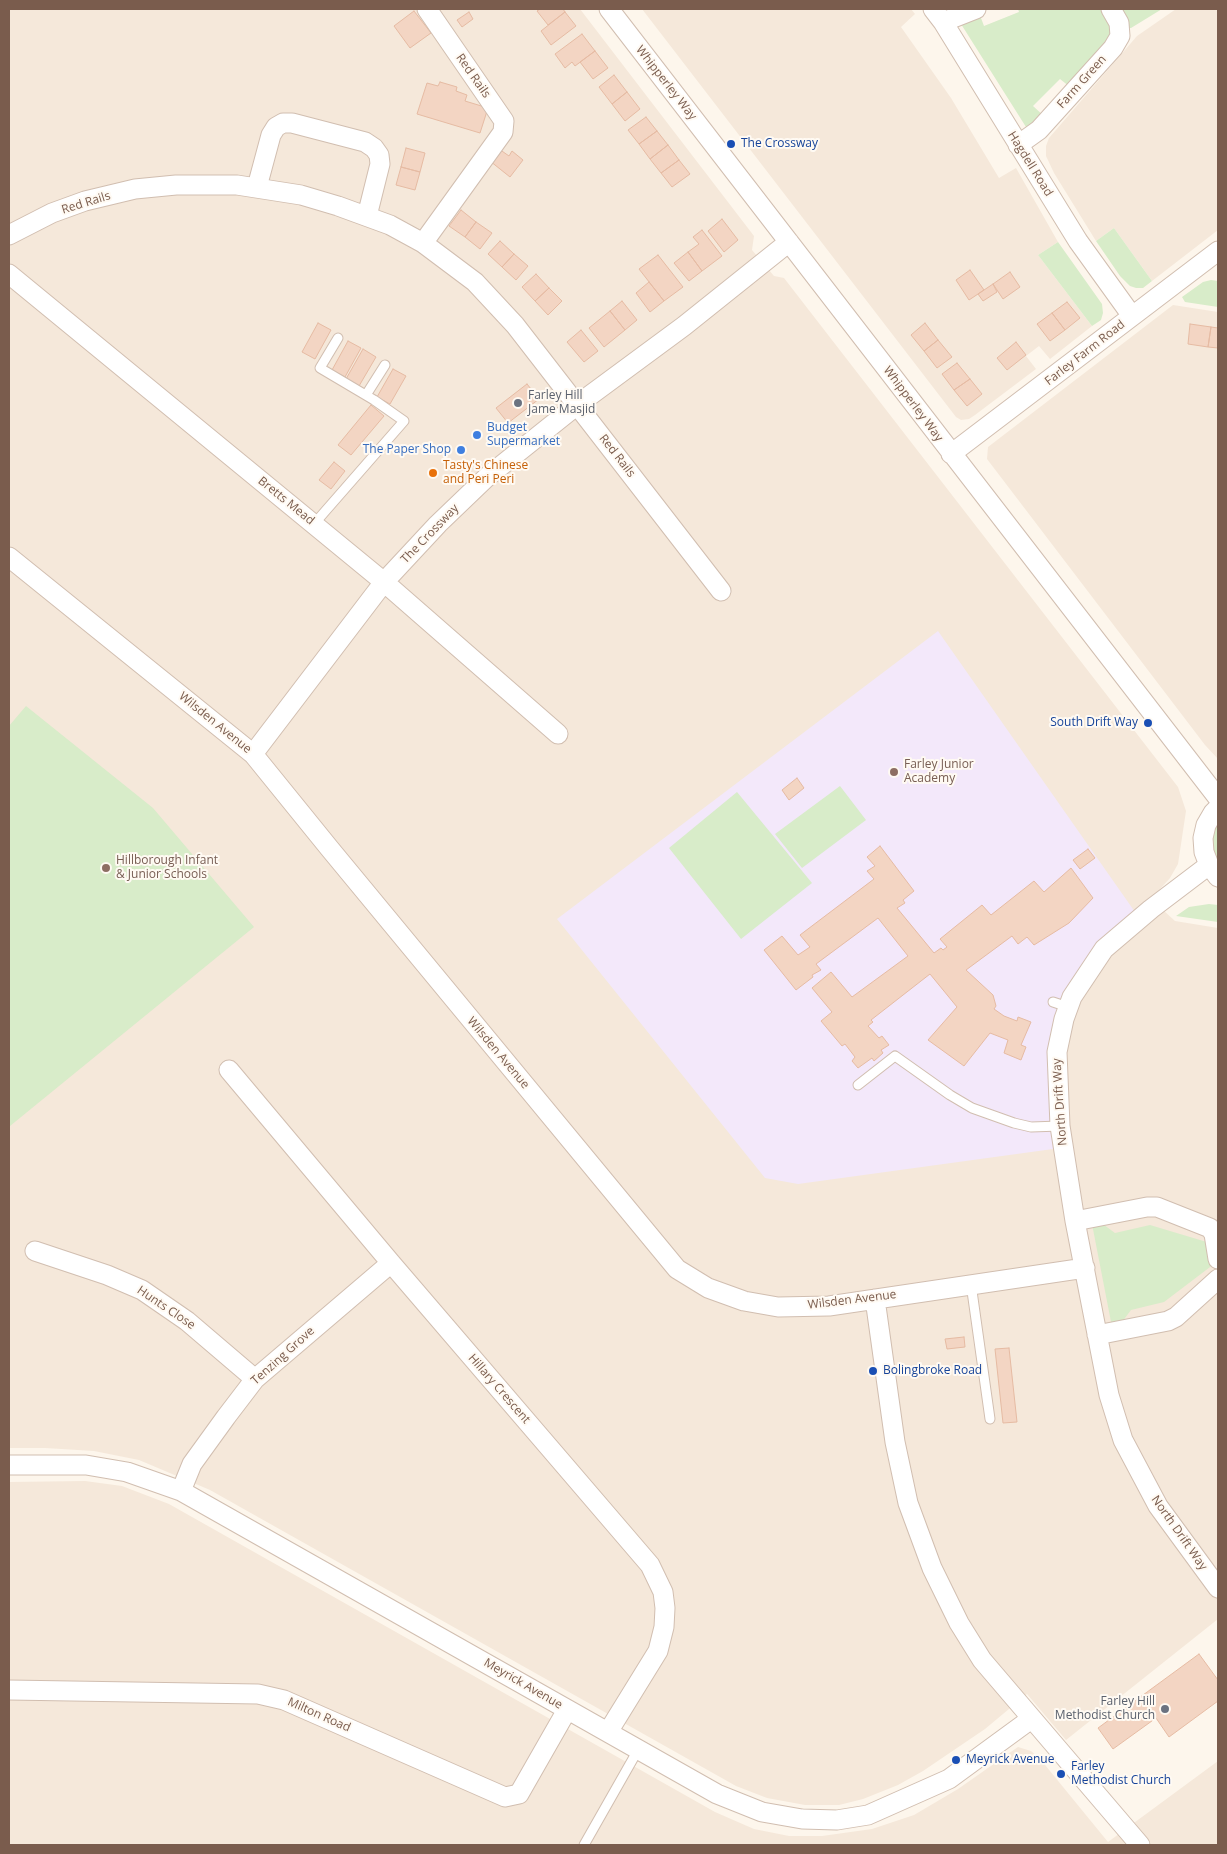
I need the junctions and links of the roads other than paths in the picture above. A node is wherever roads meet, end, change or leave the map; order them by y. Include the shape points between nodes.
1 (427, 9) edge
2 (609, 9) edge
3 (976, 9) edge
4 (1111, 9) edge
5 (938, 15) edge
6 (1018, 144) junction
7 (257, 187) junction
8 (366, 216) junction
9 (9, 235) edge
10 (789, 242) junction
11 (423, 243) junction
12 (1218, 251) edge
13 (9, 274) edge
14 (1132, 316) junction
15 (338, 338) dead end
16 (385, 365) dead end
17 (366, 395) junction
18 (577, 405) junction
19 (951, 454) junction
20 (314, 524) junction
21 (9, 557) edge
22 (384, 582) junction
23 (721, 591) dead end
24 (558, 734) dead end
25 (253, 754) junction
26 (1218, 798) edge
27 (1218, 808) edge
28 (1214, 871) edge
29 (229, 1070) dead end
30 (858, 1085) dead end
31 (1060, 1126) junction
32 (1075, 1221) junction
33 (35, 1251) dead end
34 (1218, 1259) edge
35 (391, 1264) junction
36 (1085, 1268) junction
37 (1218, 1279) edge
38 (971, 1284) junction
39 (875, 1299) junction
40 (1097, 1335) junction
41 (255, 1379) junction
42 (990, 1419) dead end
43 (9, 1465) edge
44 (181, 1492) junction
45 (1218, 1588) edge
46 (9, 1690) edge
47 (567, 1710) junction
48 (1031, 1719) junction
49 (608, 1732) junction
50 (638, 1750) junction
51 (584, 1845) edge
52 (1140, 1845) edge

1 - 11 street, Red Rails via 504,121 503,132
2 - 10 street, Whipperley Way
3 - 5 street
4 - 6 street, Farm Green via 1119,23 1120,36 1113,48 1039,130
5 - 6 street, Hagdell Road
6 - 14 street, Hagdell Road via 1078,240
7 - 8 street, Red Rails via 301,195
7 - 8 street via 271,135 283,123 292,122 365,142 374,148 380,164
7 - 9 street, Red Rails via 176,185 136,189 85,200
8 - 11 street, Red Rails
10 - 18 street, The Crossway via 684,326
10 - 19 street, Whipperley Way
11 - 18 street, Red Rails via 475,282 515,325
12 - 14 street, Farley Farm Road
13 - 20 street, Bretts Mead
14 - 19 street, Farley Farm Road
15 - 17 lane via 320,368
16 - 17 lane
17 - 20 lane via 404,421
18 - 22 street, The Crossway via 486,477
18 - 23 street, Red Rails
19 - 26 street, Whipperley Way
20 - 22 street, Bretts Mead
21 - 25 street, Wilsden Avenue
22 - 24 street, Bretts Mead
22 - 25 street, The Crossway
25 - 39 street, Wilsden Avenue via 677,1269 708,1288 744,1301 778,1307 829,1306
27 - 28 street via 1206,825 1203,838 1204,852
28 - 31 street, North Drift Way via 1151,909 1104,949 1072,996 1061,1005 1057,1052
29 - 35 street, Hillary Crescent
30 - 31 lane via 895,1056 972,1108 1032,1127
31 - 32 street, North Drift Way
32 - 34 street via 1157,1208 1210,1228
32 - 36 street, North Drift Way
33 - 41 street, Hunts Close via 107,1274 142,1290 187,1321
35 - 41 street, Tenzing Grove
35 - 49 street, Hillary Crescent via 650,1565 663,1592 664,1628 658,1651
36 - 38 street, Wilsden Avenue
36 - 40 street, North Drift Way
37 - 40 street via 1168,1321
38 - 39 street, Wilsden Avenue
38 - 42 lane
39 - 48 street via 895,1442 908,1503 925,1550 959,1623 982,1660
40 - 45 street, North Drift Way via 1122,1440 1158,1506
41 - 44 street, Tenzing Grove via 192,1464
43 - 44 street, Meyrick Avenue via 86,1465 127,1472
44 - 47 street, Meyrick Avenue
46 - 47 street, Milton Road via 258,1694 284,1700 506,1796 519,1794
47 - 49 street, Meyrick Avenue
48 - 50 street, Meyrick Avenue via 948,1779 868,1815 837,1820 802,1819 762,1812 716,1794
48 - 52 street
49 - 50 street, Meyrick Avenue
50 - 51 lane

